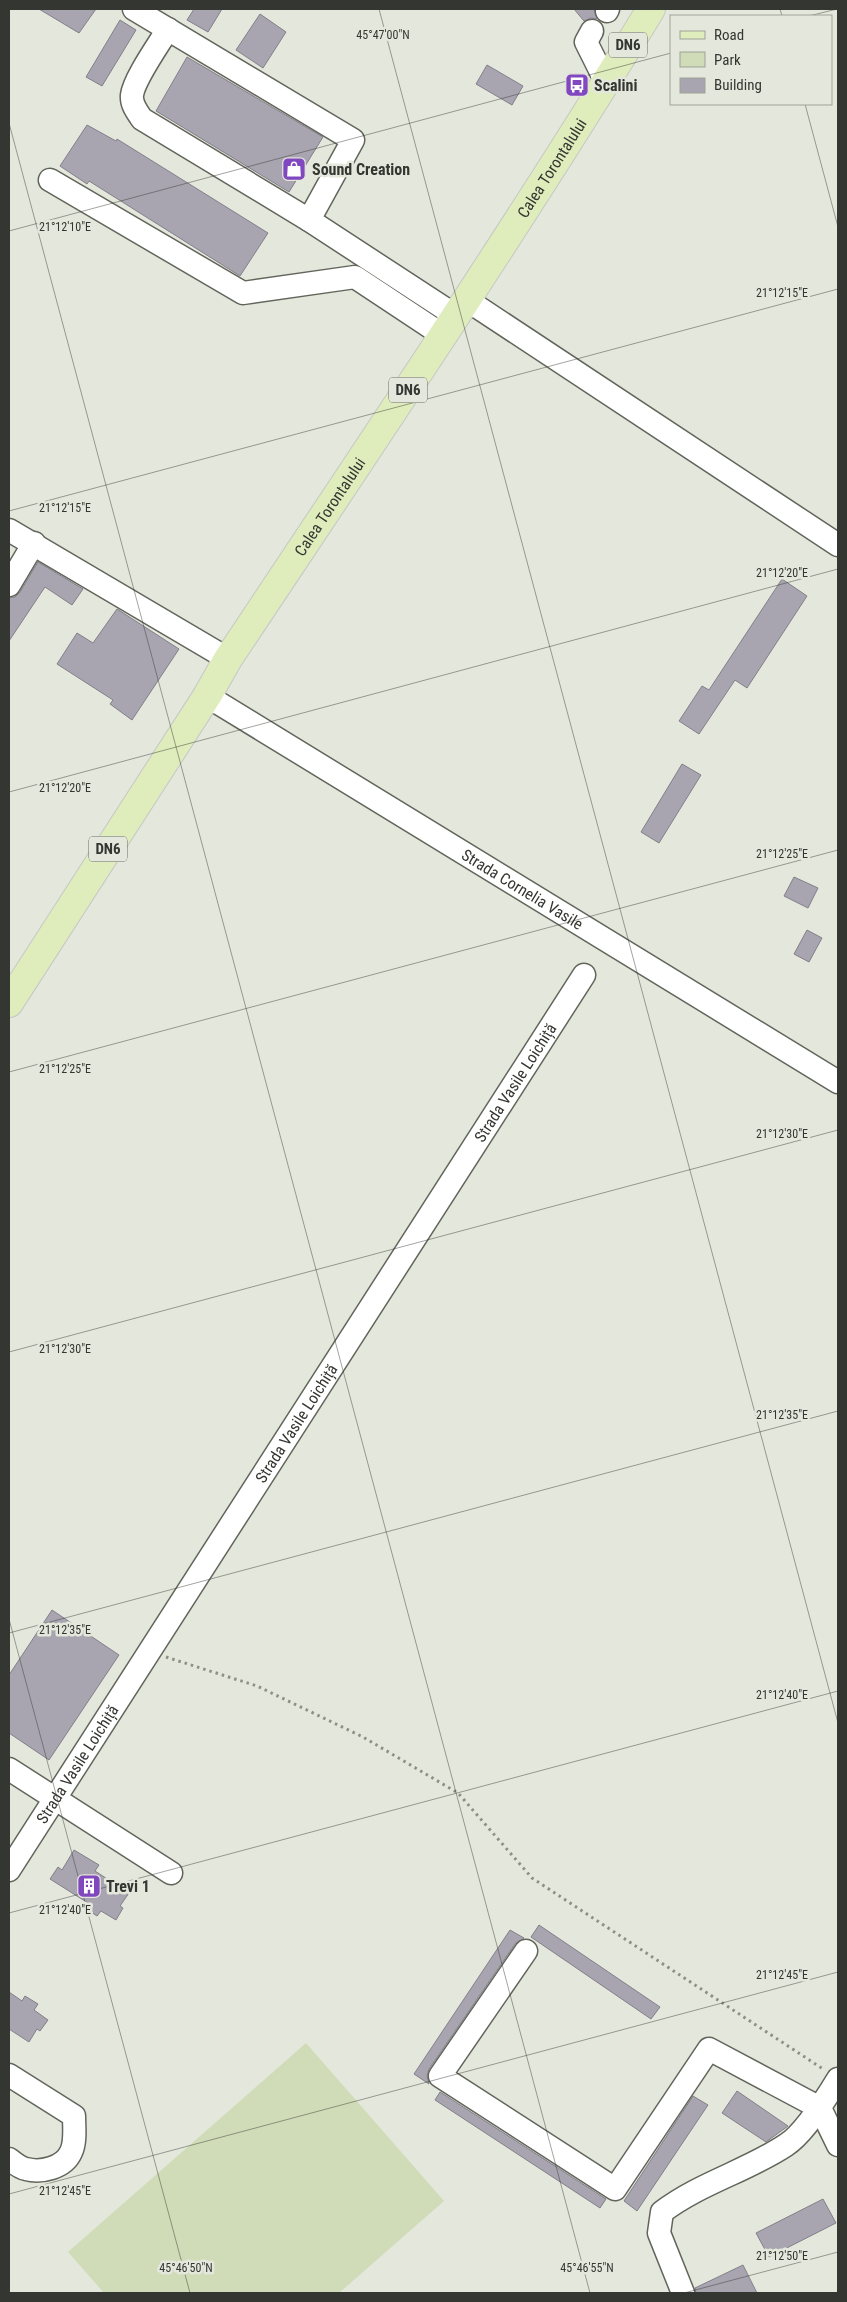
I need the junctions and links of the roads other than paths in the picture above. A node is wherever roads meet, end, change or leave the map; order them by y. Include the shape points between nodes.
1 (134, 9) edge
2 (651, 9) edge
3 (168, 30) junction
4 (592, 31) dead end
5 (606, 82) junction
6 (50, 180) dead end
7 (309, 220) junction
8 (456, 317) junction
9 (9, 530) edge
10 (34, 544) junction
11 (838, 545) edge
12 (9, 585) edge
13 (228, 659) junction
14 (207, 696) junction
15 (584, 975) dead end
16 (13, 985) edge
17 (838, 1082) edge
18 (9, 1768) edge
19 (55, 1798) junction
20 (9, 1870) edge
21 (171, 1874) dead end
22 (526, 1951) dead end
23 (9, 2075) edge
24 (838, 2079) edge
25 (820, 2108) junction
26 (838, 2145) edge
27 (9, 2159) edge
28 (683, 2293) edge

1 - 3 street
2 - 5 main road, Calea Torontalului / DN6
3 - 7 street via 132,95 134,108 142,119
3 - 7 street via 353,140
4 - 5 street via 586,42
5 - 8 main road, Calea Torontalului / DN6
6 - 8 street via 243,293 355,277
7 - 8 street
8 - 11 street
8 - 13 main road, Calea Torontalului / DN6
9 - 10 street
10 - 12 street
10 - 13 street
13 - 14 main road, Calea Torontalului / DN6
14 - 16 main road, Calea Torontalului / DN6
14 - 17 street, Strada Cornelia Vasile
15 - 19 street, Strada Vasile Loichiță
18 - 19 street
19 - 20 street, Strada Vasile Loichiță
19 - 21 street
22 - 25 street via 440,2076 615,2189 708,2049
23 - 27 street via 74,2116 71,2153 60,2165 44,2170 25,2169
24 - 25 street
25 - 26 street
25 - 28 street via 788,2144 681,2197 662,2212 659,2233

